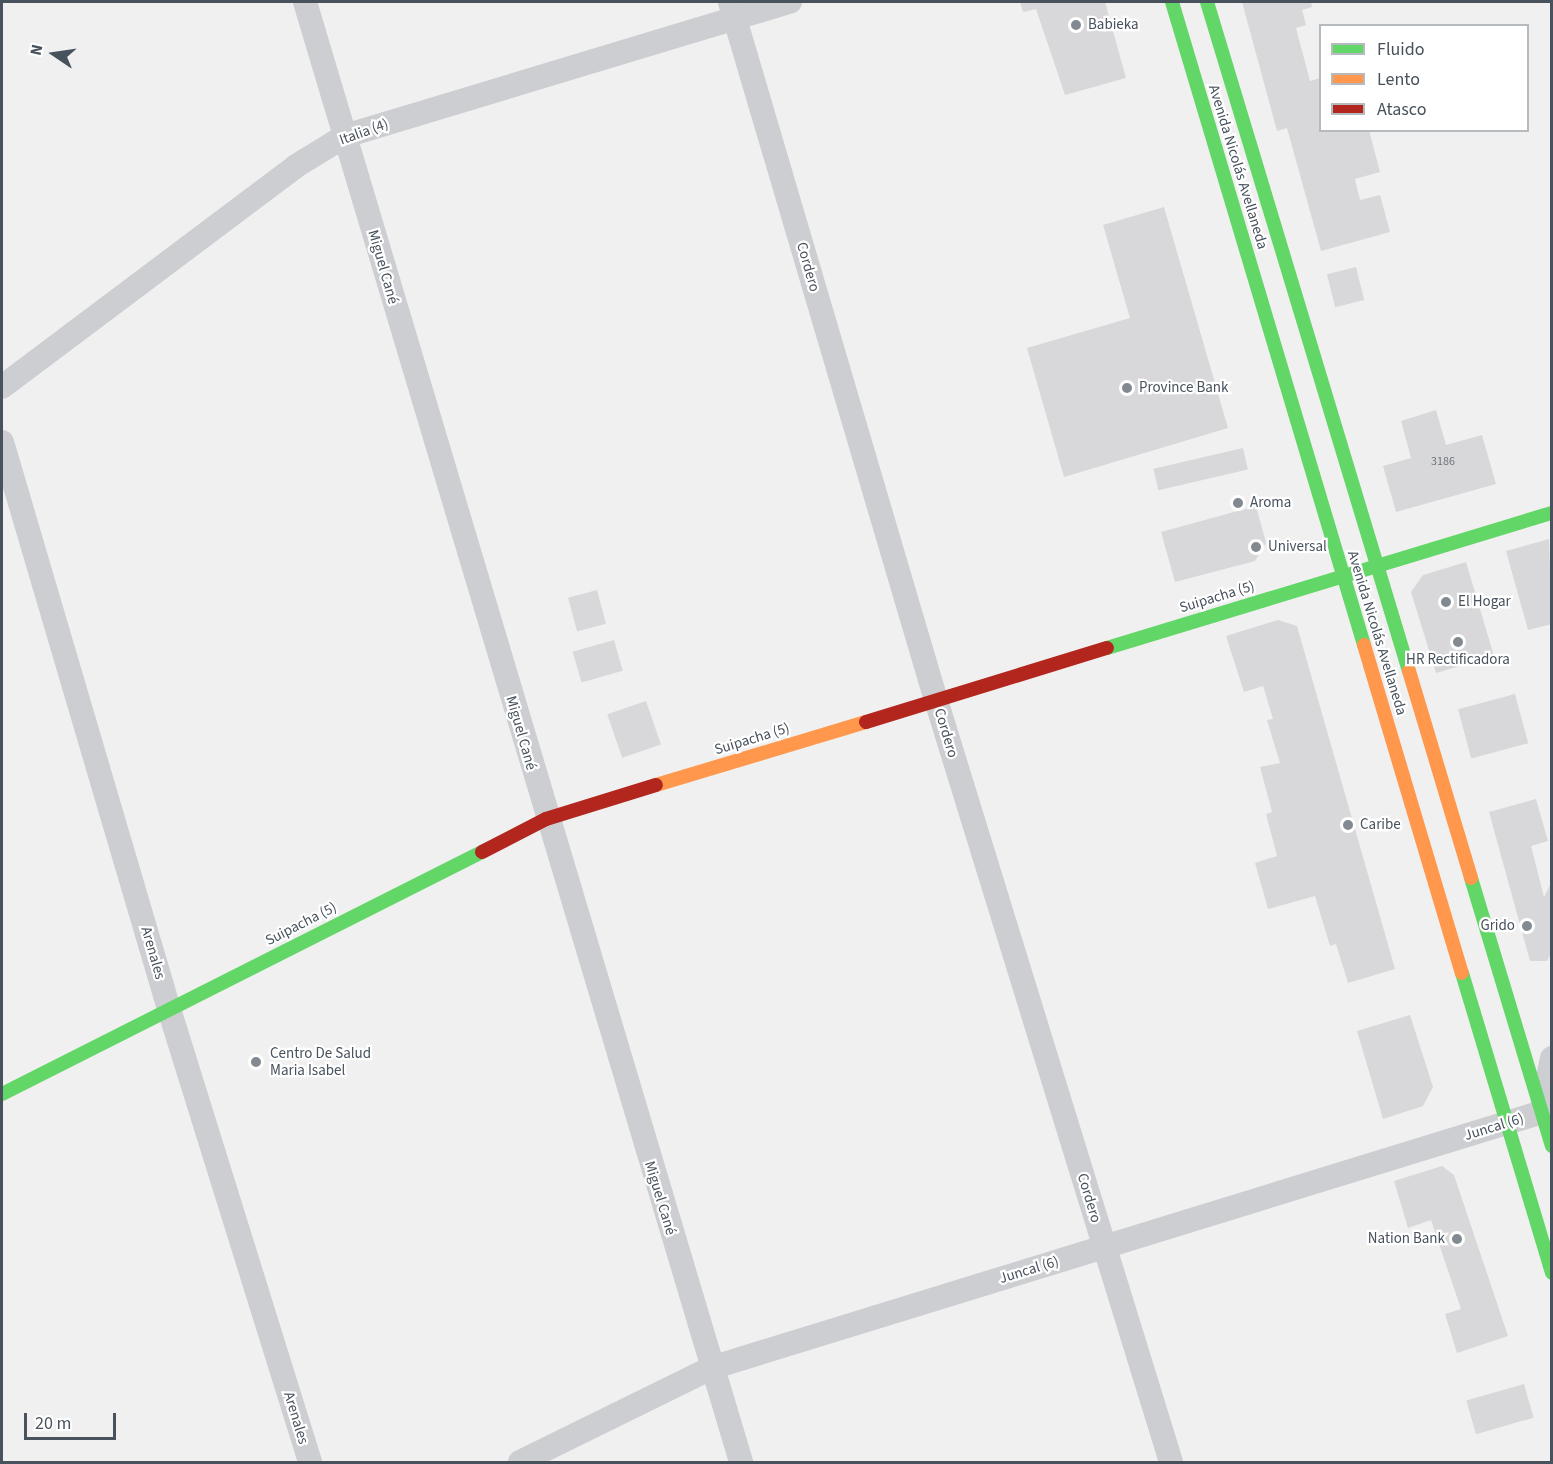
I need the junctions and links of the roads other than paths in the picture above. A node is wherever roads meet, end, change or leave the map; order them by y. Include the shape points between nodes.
1 (305, 2) edge
2 (790, 2) edge
3 (1172, 2) edge
4 (1206, 2) edge
5 (732, 10) edge
6 (345, 136) junction
7 (2, 387) edge
8 (2, 442) edge
9 (1551, 513) edge
10 (1378, 565) junction
11 (1342, 576) junction
12 (936, 700) junction
13 (546, 819) junction
14 (169, 1009) junction
15 (1551, 1058) edge
16 (2, 1094) edge
17 (1546, 1111) edge
18 (1506, 1123) junction
19 (1551, 1146) edge
20 (1105, 1247) junction
21 (1551, 1273) edge
22 (711, 1368) junction
23 (310, 1462) edge
24 (520, 1462) edge
25 (741, 1462) edge
26 (1171, 1462) edge

1 - 6 street, Miguel Cané
2 - 5 street, Italia (4)
3 - 11 main road, Avenida Nicolás Avellaneda
4 - 10 main road, Avenida Nicolás Avellaneda
5 - 6 street, Italia (4)
5 - 12 street, Cordero
6 - 7 street, Italia (4) via 296,166
6 - 13 street, Miguel Cané
8 - 14 street, Arenales
9 - 10 main road, Suipacha (5)
10 - 11 main road, Suipacha (5)
10 - 17 main road, Avenida Nicolás Avellaneda
11 - 12 main road, Suipacha (5)
11 - 18 main road, Avenida Nicolás Avellaneda
12 - 13 main road, Suipacha (5)
12 - 20 street, Cordero
13 - 14 main road, Suipacha (5)
13 - 22 street, Miguel Cané
14 - 16 main road, Suipacha (5)
14 - 23 street, Arenales
15 - 17 street
17 - 18 street, Juncal (6)
17 - 19 main road, Avenida Nicolás Avellaneda
18 - 20 street, Juncal (6)
18 - 21 main road, Avenida Nicolás Avellaneda
20 - 22 street, Juncal (6)
20 - 26 street, Cordero
22 - 24 street, Juncal (6)
22 - 25 street, Miguel Cané

